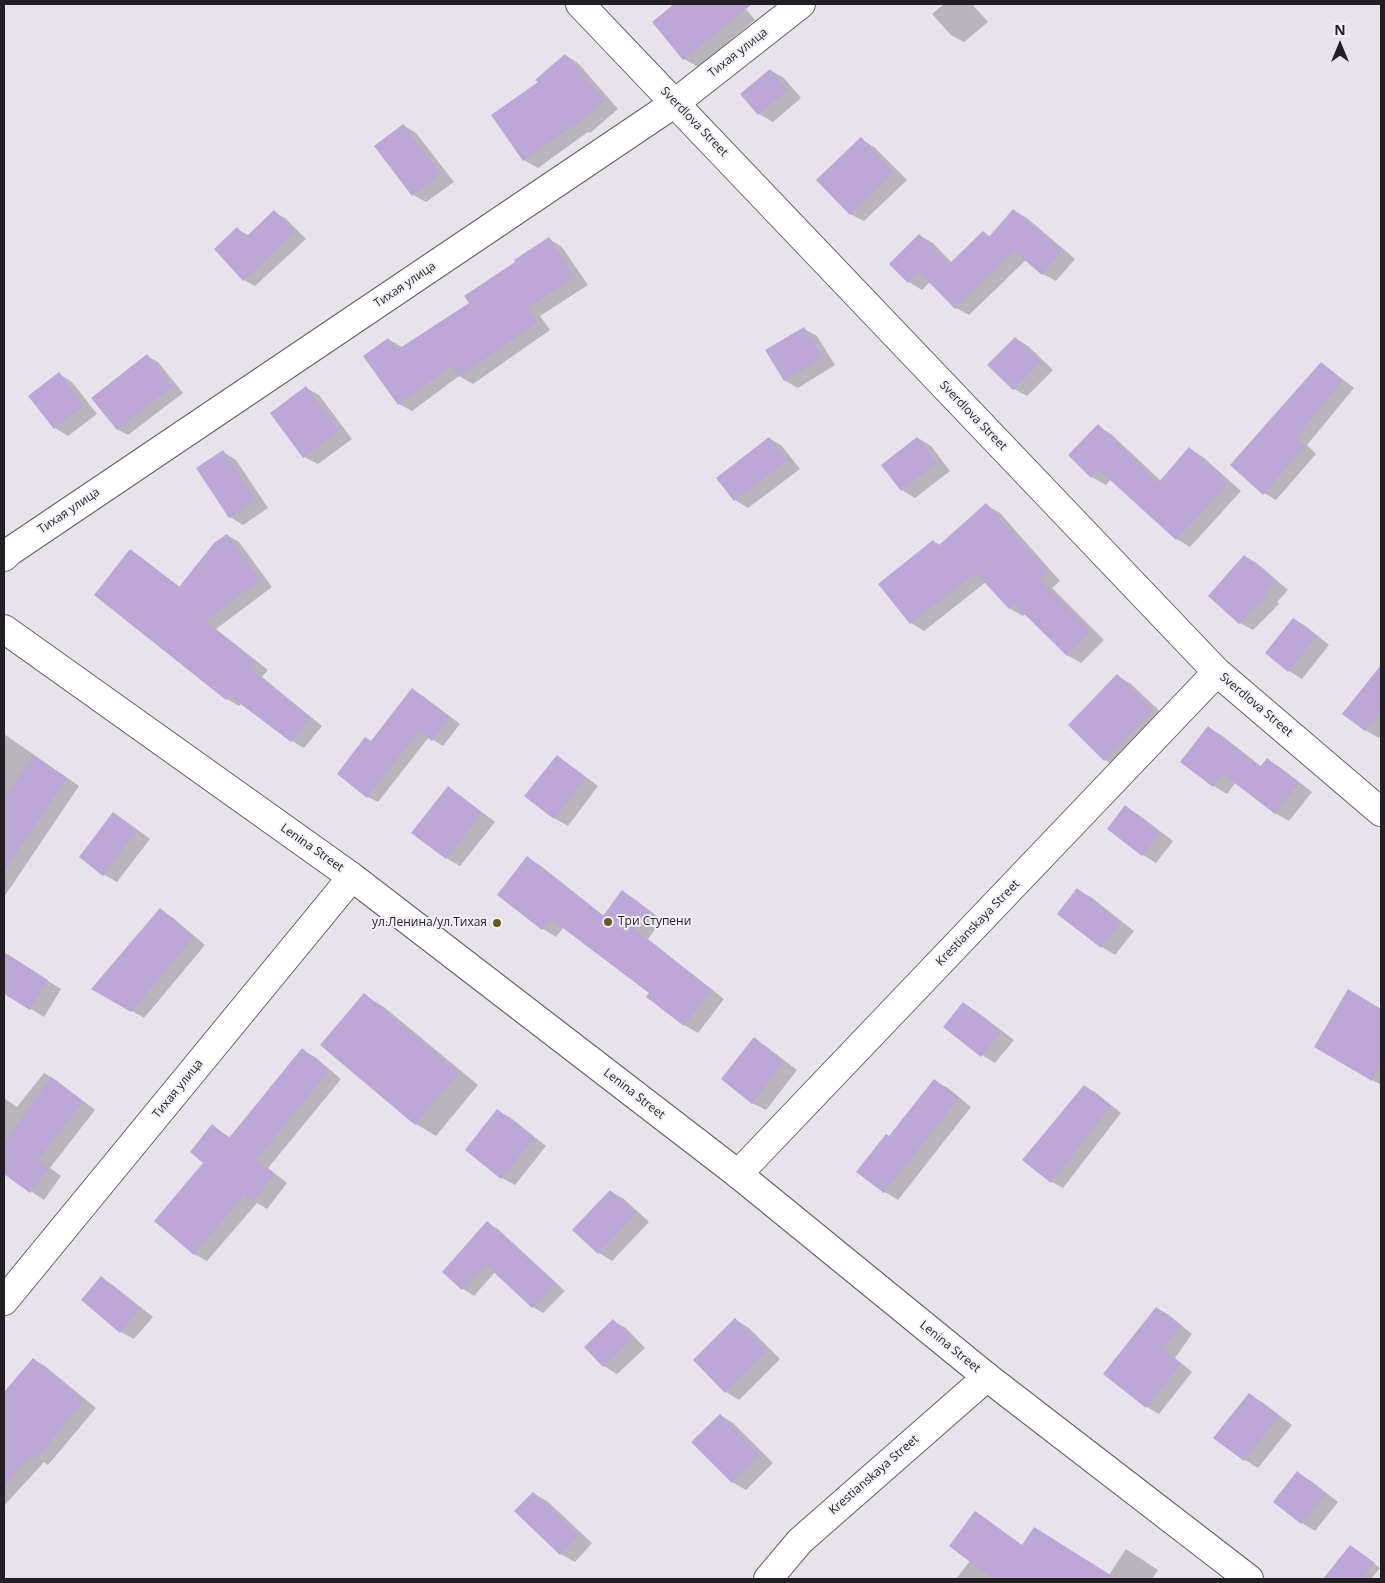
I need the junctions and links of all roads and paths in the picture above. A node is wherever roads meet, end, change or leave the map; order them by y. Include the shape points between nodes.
1 (580, 4) edge
2 (801, 4) edge
3 (675, 103) junction
4 (4, 557) edge
5 (4, 629) edge
6 (1217, 672) junction
7 (1381, 812) edge
8 (352, 877) junction
9 (738, 1174) junction
10 (4, 1301) edge
11 (986, 1377) junction
12 (768, 1579) edge
13 (1249, 1579) edge

1 - 3 street, Sverdlova Street
2 - 3 street, Тихая улица
3 - 4 street, Тихая улица
3 - 6 street, Sverdlova Street
5 - 8 street, Lenina Street
6 - 7 street, Sverdlova Street
6 - 9 street, Krestianskaya Street
8 - 9 street, Lenina Street
8 - 10 street, Тихая улица
9 - 11 street, Lenina Street
11 - 12 street, Krestianskaya Street via 800,1540
11 - 13 street, Lenina Street

